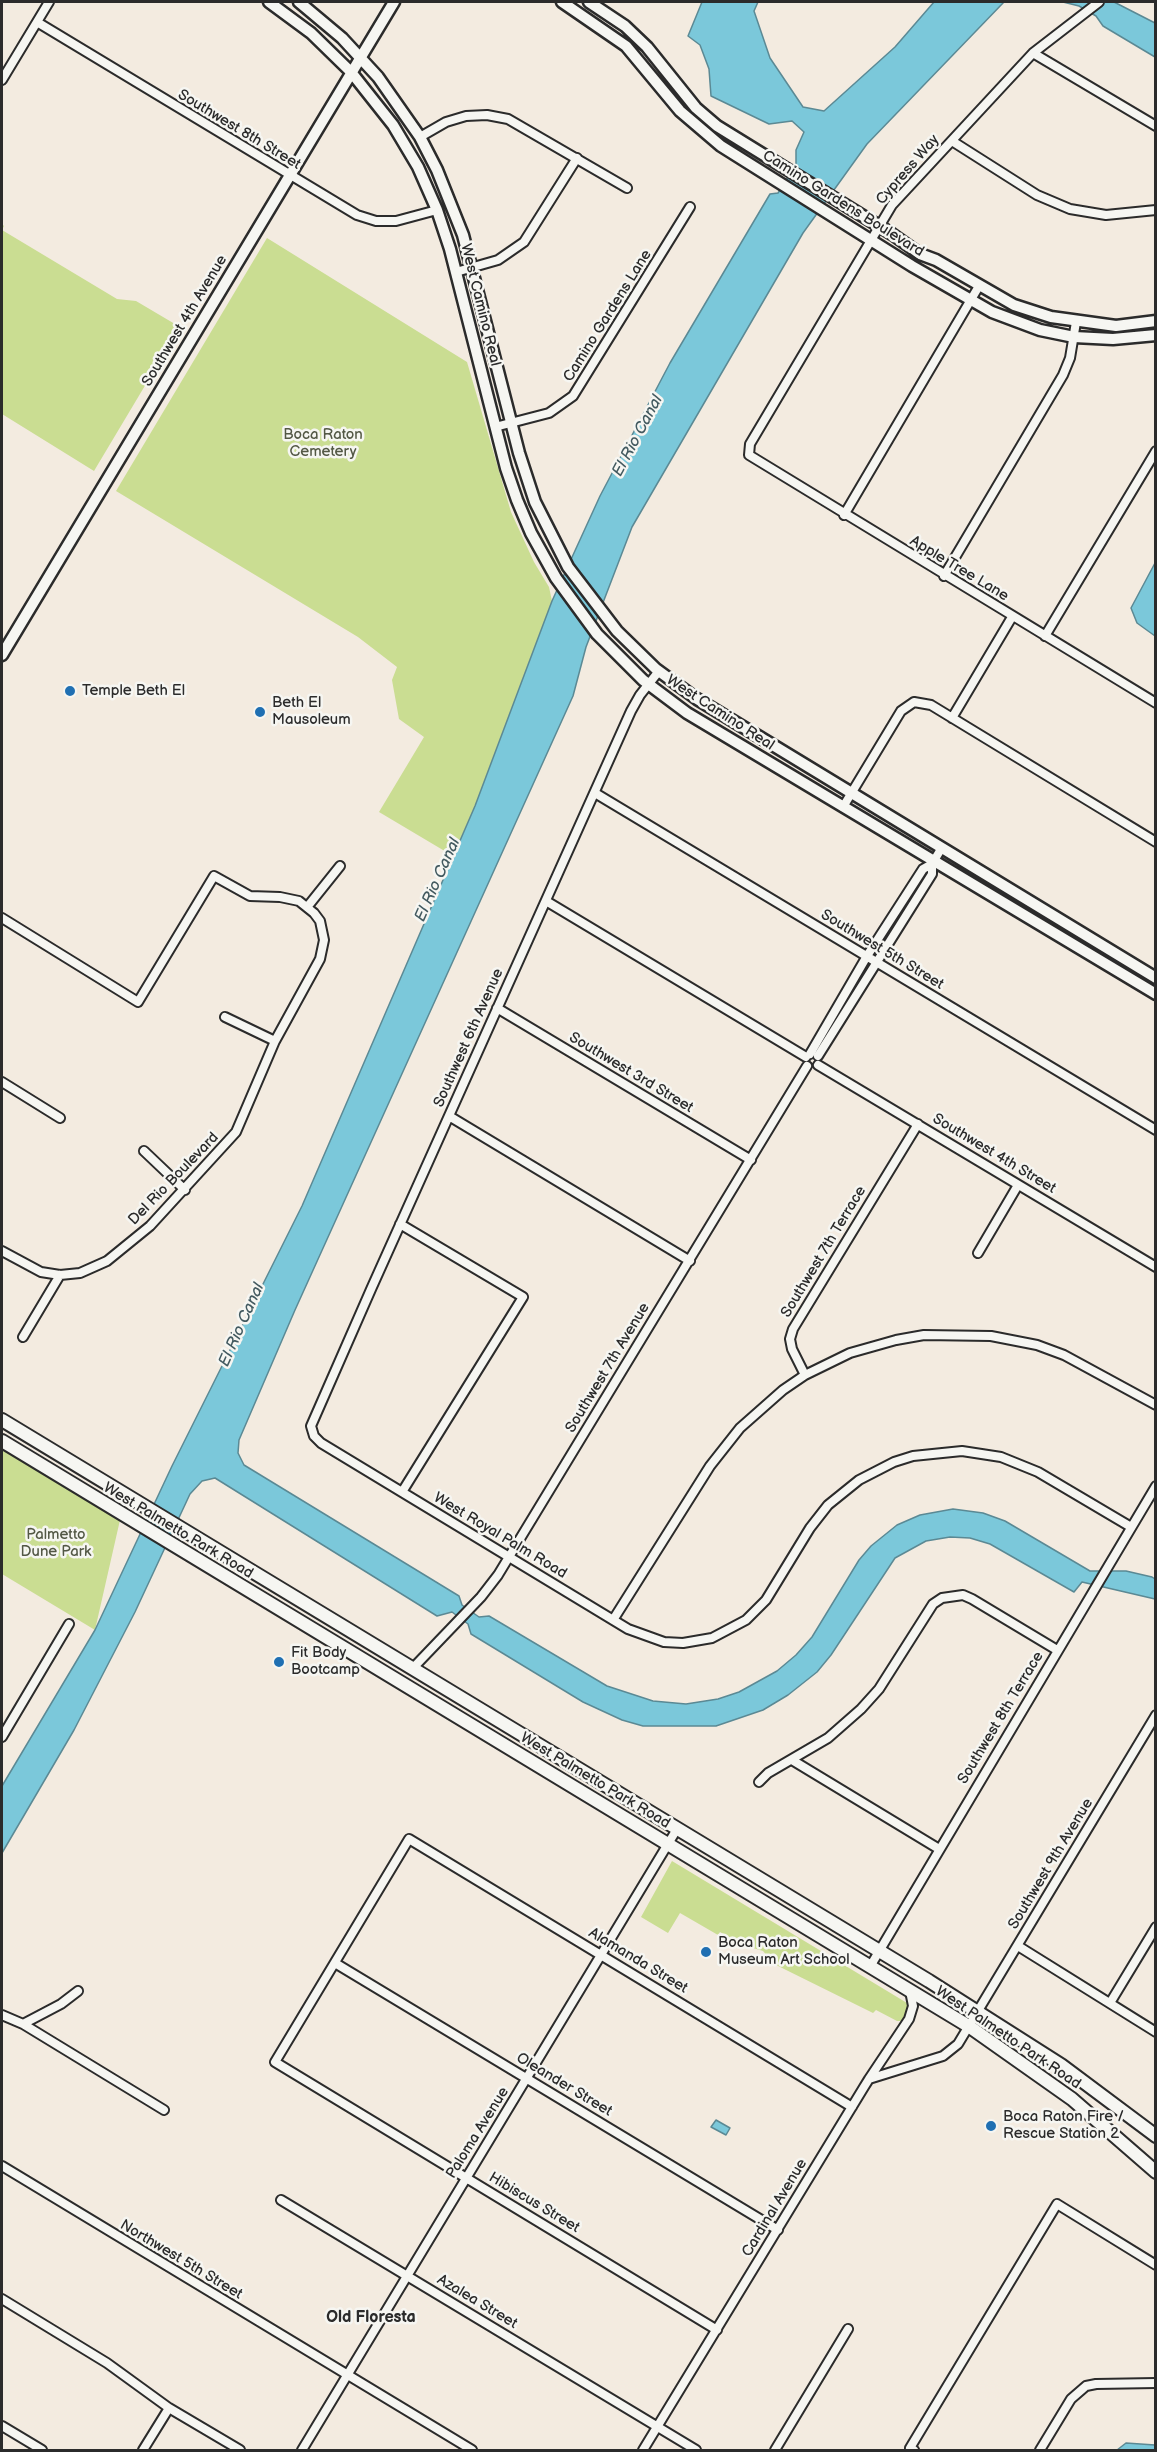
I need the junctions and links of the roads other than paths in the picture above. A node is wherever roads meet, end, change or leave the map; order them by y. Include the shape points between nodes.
1 (49, 2) edge
2 (269, 2) edge
3 (299, 2) edge
4 (394, 2) edge
5 (562, 2) edge
6 (589, 2) edge
7 (1099, 2) edge
8 (576, 5) edge
9 (37, 22) junction
10 (1033, 53) junction
11 (360, 57) junction
12 (351, 72) junction
13 (2, 80) edge
14 (1155, 126) edge
15 (729, 135) junction
16 (420, 137) junction
17 (952, 141) junction
18 (721, 146) junction
19 (577, 158) junction
20 (290, 177) junction
21 (627, 188) dead end
22 (690, 207) dead end
23 (437, 210) junction
24 (1155, 210) edge
25 (879, 226) junction
26 (872, 238) junction
27 (472, 268) junction
28 (456, 272) junction
29 (979, 286) junction
30 (971, 299) junction
31 (1155, 321) edge
32 (1076, 322) junction
33 (1155, 335) edge
34 (1074, 337) junction
35 (511, 423) junction
36 (495, 427) junction
37 (1155, 451) edge
38 (749, 455) joint
39 (844, 515) junction
40 (944, 576) junction
41 (1012, 618) junction
42 (595, 631) junction
43 (617, 631) junction
44 (1045, 636) junction
45 (2, 655) edge
46 (659, 671) junction
47 (648, 684) junction
48 (1155, 704) edge
49 (952, 718) junction
50 (595, 793) junction
51 (852, 793) junction
52 (843, 807) junction
53 (1155, 842) edge
54 (941, 849) junction
55 (933, 862) junction
56 (340, 866) dead end
57 (546, 901) junction
58 (308, 906) junction
59 (2, 918) edge
60 (867, 956) junction
61 (879, 962) junction
62 (1155, 978) edge
63 (1155, 994) edge
64 (498, 1008) junction
65 (225, 1017) dead end
66 (275, 1041) junction
67 (813, 1058) junction
68 (2, 1082) edge
69 (449, 1116) junction
70 (60, 1118) dead end
71 (918, 1124) junction
72 (1155, 1130) edge
73 (144, 1151) dead end
74 (751, 1160) junction
75 (1018, 1185) junction
76 (185, 1190) junction
77 (400, 1224) junction
78 (2, 1251) edge
79 (978, 1253) dead end
80 (690, 1261) junction
81 (1155, 1267) edge
82 (60, 1275) junction
83 (23, 1337) dead end
84 (805, 1375) junction
85 (1155, 1405) edge
86 (2, 1420) edge
87 (313, 1422) joint
88 (2, 1440) edge
89 (1155, 1486) edge
90 (402, 1492) junction
91 (1131, 1527) junction
92 (509, 1557) junction
93 (280, 1610) junction
94 (613, 1620) junction
95 (69, 1624) dead end
96 (342, 1627) junction
97 (1057, 1650) junction
98 (348, 1651) junction
99 (412, 1669) junction
100 (1155, 1715) edge
101 (2, 1737) edge
102 (792, 1760) junction
103 (759, 1782) dead end
104 (677, 1829) junction
105 (668, 1842) junction
106 (939, 1849) junction
107 (1155, 1927) edge
108 (1018, 1946) junction
109 (879, 1951) junction
110 (600, 1954) junction
111 (335, 1963) junction
112 (871, 1965) junction
113 (910, 1989) junction
114 (78, 1990) dead end
115 (1110, 2003) junction
116 (978, 2012) junction
117 (2, 2015) edge
118 (22, 2024) junction
119 (970, 2027) junction
120 (1155, 2032) edge
121 (528, 2079) junction
122 (869, 2079) junction
123 (852, 2107) junction
124 (164, 2110) dead end
125 (1155, 2136) edge
126 (2, 2166) edge
127 (1155, 2172) edge
128 (466, 2178) junction
129 (281, 2200) dead end
130 (778, 2230) junction
131 (1155, 2265) edge
132 (407, 2276) junction
133 (2, 2299) edge
134 (848, 2329) dead end
135 (717, 2330) junction
136 (347, 2376) junction
137 (1155, 2383) edge
138 (169, 2408) junction
139 (2, 2426) edge
140 (658, 2428) junction
141 (42, 2451) edge
142 (143, 2451) edge
143 (240, 2451) edge
144 (302, 2451) edge
145 (472, 2451) edge
146 (643, 2451) edge
147 (696, 2451) edge
148 (775, 2451) edge
149 (914, 2451) edge
150 (1040, 2451) edge

1 - 9 street
2 - 12 street, West Camino Real via 311,33
3 - 11 street, West Camino Real
4 - 11 street, Southwest 4th Avenue
5 - 8 street, Camino Gardens Boulevard
6 - 15 street, Camino Gardens Boulevard via 647,47 696,108
7 - 10 street, Cypress Way
8 - 18 street, Camino Gardens Boulevard via 626,46 680,111
9 - 13 street
9 - 20 street, Southwest 8th Street
10 - 14 street
10 - 17 street, Cypress Way
11 - 12 street, Southwest 4th Avenue
11 - 16 street, West Camino Real
12 - 20 street, Southwest 4th Avenue
12 - 23 street, West Camino Real via 401,138
15 - 18 street
15 - 25 street, Camino Gardens Boulevard
16 - 19 street via 456,118 498,116 527,127
16 - 27 street, West Camino Real via 452,202
17 - 24 street via 1037,195 1070,209 1106,215
17 - 25 street, Cypress Way via 892,205
18 - 26 street, Camino Gardens Boulevard
19 - 21 street
19 - 27 street via 524,242 498,260
20 - 23 street, Southwest 8th Street via 357,215 376,221 406,220
20 - 45 street, Southwest 4th Avenue
22 - 35 street, Camino Gardens Lane via 573,396 549,413
23 - 28 street, West Camino Real
25 - 26 street, Cypress Way
25 - 29 street, Camino Gardens Boulevard
26 - 30 street, Camino Gardens Boulevard
26 - 38 street, Cypress Way via 750,444
27 - 28 street
27 - 35 street, West Camino Real
28 - 36 street, West Camino Real
29 - 30 street
29 - 32 street, Camino Gardens Boulevard via 1014,305
30 - 34 street, Camino Gardens Boulevard via 1013,321
30 - 39 street
31 - 32 street, Camino Gardens Boulevard via 1116,326
32 - 34 street
33 - 34 street, Camino Gardens Boulevard
34 - 40 street via 1063,375
35 - 36 street, Camino Gardens Lane
35 - 43 street, West Camino Real via 535,502 564,560
36 - 42 street, West Camino Real via 524,518 556,578
37 - 44 street
38 - 39 street, Apple Tree Lane
39 - 40 street, Apple Tree Lane
40 - 41 street, Apple Tree Lane
41 - 44 street, Apple Tree Lane
41 - 49 street
42 - 43 street
42 - 47 street, West Camino Real
43 - 46 street, West Camino Real
44 - 48 street, Apple Tree Lane
46 - 47 street, Southwest 6th Avenue
46 - 51 street, West Camino Real via 697,699
47 - 50 street, Southwest 6th Avenue via 636,700
47 - 52 street, West Camino Real via 702,722
49 - 51 street via 931,705 914,702 901,711
49 - 53 street
50 - 57 street, Southwest 6th Avenue
50 - 60 street, Southwest 5th Street
51 - 52 street
51 - 54 street, West Camino Real
52 - 55 street, West Camino Real
54 - 55 street
54 - 62 street, West Camino Real
55 - 60 street via 923,869
55 - 61 street via 932,874
55 - 63 street, West Camino Real
56 - 58 street
57 - 64 street, Southwest 6th Avenue
57 - 67 street, Southwest 4th Street
58 - 59 street via 290,898 250,896 214,876 138,1002
58 - 66 street, Del Rio Boulevard via 323,931 323,950
60 - 61 street, Southwest 5th Street
60 - 67 street
61 - 67 street
61 - 72 street, Southwest 5th Street
64 - 69 street, Southwest 6th Avenue
64 - 74 street, Southwest 3rd Street
65 - 66 street
66 - 76 street, Del Rio Boulevard via 237,1132
67 - 71 street, Southwest 4th Street
67 - 74 street, Southwest 7th Avenue via 814,1068 807,1066
68 - 70 street
69 - 77 street, Southwest 6th Avenue
69 - 80 street
71 - 75 street, Southwest 4th Street
71 - 84 street, Southwest 7th Terrace via 793,1329 792,1349
73 - 76 street
74 - 80 street, Southwest 7th Avenue
75 - 79 street
75 - 81 street, Southwest 4th Street
76 - 82 street, Del Rio Boulevard via 150,1226 107,1261 80,1273
77 - 87 street, Southwest 6th Avenue
77 - 90 street via 523,1297
78 - 82 street, Del Rio Boulevard via 32,1269
80 - 92 street, Southwest 7th Avenue
82 - 83 street
84 - 85 street via 850,1353 896,1340 981,1335 1064,1354
84 - 94 street via 760,1408 727,1443
86 - 96 main road, West Palmetto Park Road
87 - 90 street, West Royal Palm Road via 314,1436 321,1443
88 - 93 main road, West Palmetto Park Road
89 - 91 street, Southwest 8th Terrace
90 - 92 street, West Royal Palm Road
91 - 94 street, West Royal Palm Road via 1011,1460 962,1451 913,1456 876,1470 843,1492 816,1520 766,1600 729,1631 693,1642 655,1640
91 - 97 street, Southwest 8th Terrace
92 - 94 street, West Royal Palm Road
92 - 99 street, Southwest 7th Avenue via 481,1597
93 - 96 main road via 294,1607 329,1627
93 - 98 main road, West Palmetto Park Road
95 - 101 street
96 - 99 main road, West Palmetto Park Road
97 - 102 street via 972,1599 952,1595 933,1604 879,1689 861,1709 828,1738
97 - 106 street, Southwest 8th Terrace
98 - 99 main road via 363,1653 402,1675
98 - 105 main road, West Palmetto Park Road
99 - 104 main road, West Palmetto Park Road
100 - 108 street, Southwest 9th Avenue
102 - 103 street
102 - 106 street
104 - 105 street, Paloma Avenue
104 - 109 main road, West Palmetto Park Road
105 - 110 street, Paloma Avenue
105 - 112 main road, West Palmetto Park Road
106 - 109 street, Southwest 8th Terrace
107 - 115 street
108 - 115 street
108 - 116 street, Southwest 9th Avenue
109 - 112 street, Southwest 8th Terrace
109 - 116 main road, West Palmetto Park Road
110 - 111 street, Alamanda Street via 409,1839
110 - 121 street, Paloma Avenue
110 - 123 street, Alamanda Street
111 - 121 street, Oleander Street
111 - 128 street, Hibiscus Street via 275,2062
112 - 113 main road, West Palmetto Park Road
113 - 119 main road, West Palmetto Park Road
113 - 122 street, Cardinal Avenue via 913,2006 909,2019
114 - 118 street
115 - 120 street
116 - 119 street, Southwest 9th Avenue
116 - 125 main road, West Palmetto Park Road via 1080,2079
117 - 118 street
118 - 124 street
119 - 122 street via 943,2056
119 - 127 main road, West Palmetto Park Road via 1072,2099
121 - 128 street, Paloma Avenue
121 - 130 street, Oleander Street
122 - 123 street, Cardinal Avenue
123 - 130 street, Cardinal Avenue
126 - 136 street, Northwest 5th Street
128 - 132 street, Paloma Avenue
128 - 135 street, Hibiscus Street
129 - 132 street, Azalea Street
130 - 135 street, Cardinal Avenue
131 - 149 street via 1057,2204 910,2448
132 - 136 street, Paloma Avenue
132 - 140 street, Azalea Street
133 - 138 street via 107,2363
134 - 148 street
135 - 140 street, Cardinal Avenue
136 - 144 street, Paloma Avenue
136 - 145 street, Northwest 5th Street
137 - 150 street via 1086,2386 1071,2399
138 - 142 street
138 - 143 street
139 - 141 street
140 - 146 street, Cardinal Avenue
140 - 147 street, Azalea Street

